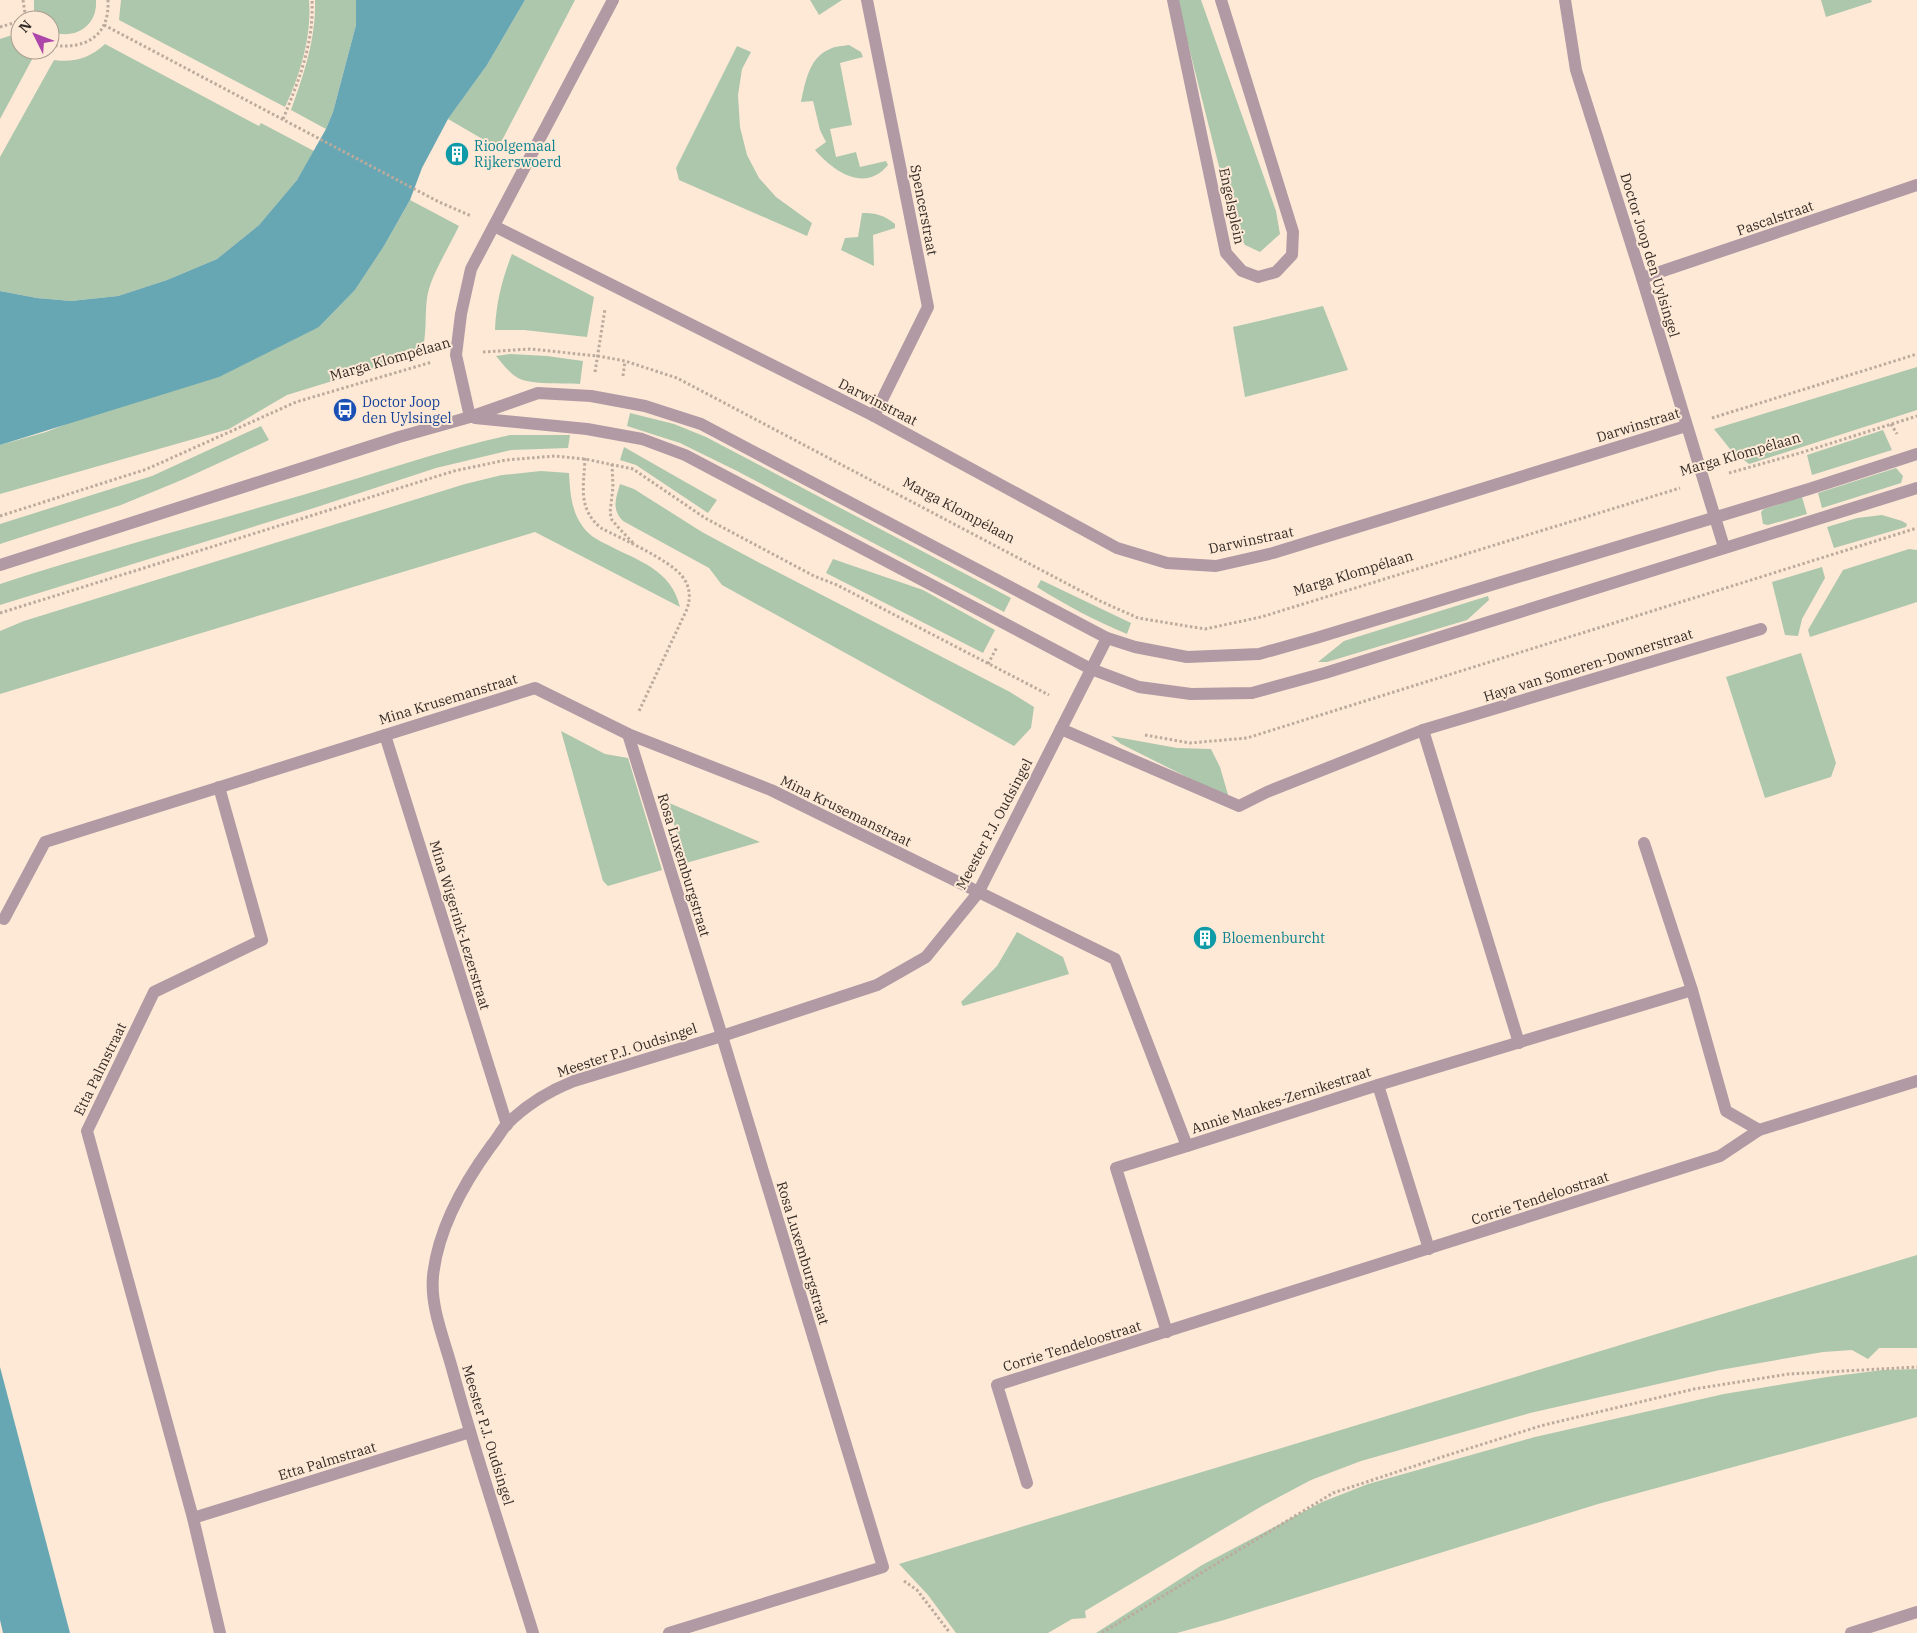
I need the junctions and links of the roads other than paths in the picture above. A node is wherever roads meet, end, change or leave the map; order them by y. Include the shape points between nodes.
1 (613, 0) edge
2 (867, 0) edge
3 (1173, 0) edge
4 (1221, 0) edge
5 (1566, 0) edge
6 (1917, 185) edge
7 (494, 226) junction
8 (1642, 278) junction
9 (874, 416) junction
10 (470, 418) junction
11 (1686, 426) junction
12 (1917, 454) edge
13 (1917, 488) edge
14 (1714, 516) junction
15 (1724, 547) junction
16 (0, 565) edge
17 (1761, 629) dead end
18 (1107, 638) junction
19 (1091, 669) junction
20 (1061, 729) junction
21 (1424, 730) junction
22 (628, 734) junction
23 (385, 735) junction
24 (219, 787) junction
25 (1644, 843) dead end
26 (978, 893) junction
27 (4, 919) dead end
28 (1692, 990) junction
29 (722, 1036) junction
30 (1519, 1043) junction
31 (1917, 1081) edge
32 (1378, 1085) junction
33 (507, 1125) junction
34 (1760, 1130) junction
35 (1187, 1146) junction
36 (1428, 1249) junction
37 (1167, 1332) junction
38 (470, 1432) junction
39 (1027, 1483) dead end
40 (193, 1518) junction
41 (1917, 1612) edge
42 (220, 1633) edge
43 (533, 1633) edge
44 (670, 1633) edge
45 (1851, 1633) edge

1 - 7 street
2 - 9 street, Spencerstraat via 928,307
3 - 4 street, Engelsplein via 1226,253 1242,272 1258,277 1276,272 1292,255 1293,232
5 - 8 street, Doctor Joop den Uylsingel via 1576,70
6 - 8 street, Pascalstraat
7 - 9 street, Darwinstraat
7 - 10 street via 472,269 461,314 456,355
8 - 11 street, Doctor Joop den Uylsingel
9 - 11 street, Darwinstraat via 1117,548 1167,563 1216,566 1273,553
10 - 16 street via 398,437
10 - 18 street via 538,393 591,396 645,406 701,424
10 - 19 street via 587,429 642,440 686,455
11 - 14 street, Doctor Joop den Uylsingel
12 - 14 street
13 - 15 street
14 - 15 street, Doctor Joop den Uylsingel
14 - 18 street via 1259,654 1186,657
15 - 19 street via 1334,670 1252,692 1191,694 1139,687
17 - 21 street, Haya van Someren-Downerstraat
18 - 19 street, Meester P.J. Oudsingel
19 - 20 street, Meester P.J. Oudsingel
20 - 21 street, Haya van Someren-Downerstraat via 1239,806
20 - 26 street, Meester P.J. Oudsingel
21 - 30 street
22 - 23 street, Mina Krusemanstraat via 535,688
22 - 26 street, Mina Krusemanstraat via 770,790
22 - 29 street, Rosa Luxemburgstraat
23 - 24 street, Mina Krusemanstraat
23 - 33 street, Mina Wigerink-Lezerstraat
24 - 27 street, Mina Krusemanstraat via 45,842
24 - 40 street, Etta Palmstraat via 262,940 154,992 87,1131
25 - 28 street
26 - 29 street, Meester P.J. Oudsingel via 926,957 878,985
26 - 35 street, Annie Mankes-Zernikestraat via 1115,960
28 - 30 street, Annie Mankes-Zernikestraat
28 - 34 street via 1726,1111
29 - 33 street, Meester P.J. Oudsingel via 574,1081 537,1100
29 - 44 street, Rosa Luxemburgstraat via 883,1567
30 - 32 street, Annie Mankes-Zernikestraat
31 - 34 street, Corrie Tendeloostraat
32 - 35 street, Annie Mankes-Zernikestraat
32 - 36 street
33 - 38 street, Meester P.J. Oudsingel via 483,1157 448,1220 433,1276 434,1302
34 - 36 street, Corrie Tendeloostraat via 1720,1156
35 - 37 street via 1116,1168
36 - 37 street, Corrie Tendeloostraat
37 - 39 street, Corrie Tendeloostraat via 997,1385
38 - 40 street, Etta Palmstraat
38 - 43 street, Meester P.J. Oudsingel
40 - 42 street, Etta Palmstraat
41 - 45 street

